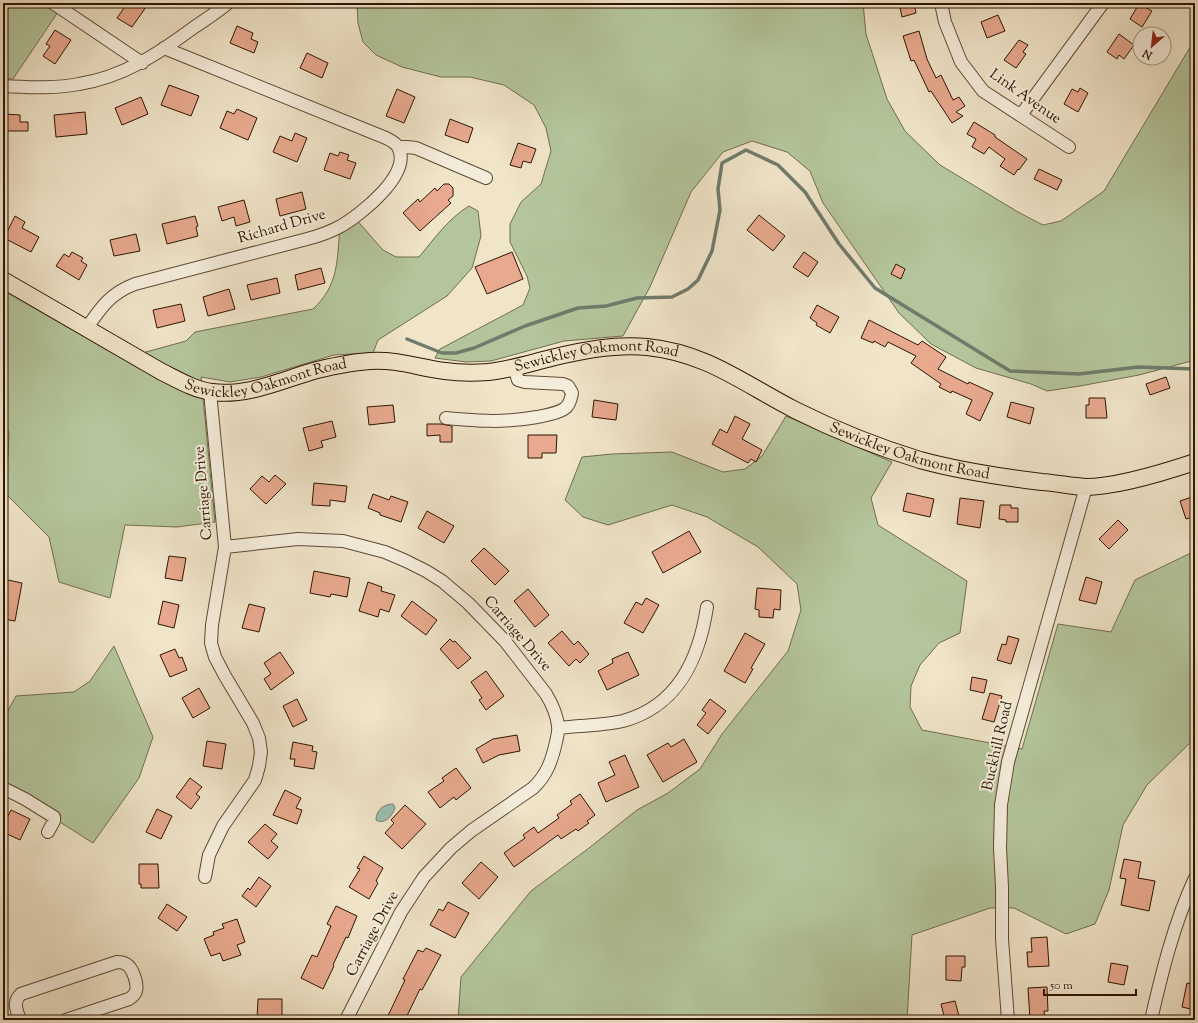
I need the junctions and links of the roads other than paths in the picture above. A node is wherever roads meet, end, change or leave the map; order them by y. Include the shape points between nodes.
1 (54, 3) edge
2 (228, 3) edge
3 (941, 3) edge
4 (1103, 3) edge
5 (164, 48) junction
6 (142, 63) junction
7 (3, 86) edge
8 (1021, 115) junction
9 (1069, 146) dead end
10 (398, 147) junction
11 (486, 178) dead end
12 (3, 280) edge
13 (87, 328) junction
14 (514, 367) junction
15 (210, 392) junction
16 (446, 418) dead end
17 (1195, 462) edge
18 (1086, 487) junction
19 (225, 547) junction
20 (707, 607) dead end
21 (559, 728) junction
22 (3, 788) edge
23 (48, 832) dead end
24 (205, 876) dead end
25 (1195, 878) edge
26 (20, 1020) edge
27 (66, 1020) edge
28 (346, 1020) edge
29 (1008, 1020) edge
30 (1151, 1020) edge

1 - 6 street
2 - 5 street
3 - 8 street, Link Avenue via 945,22 961,62 983,90
4 - 8 street
5 - 6 street
5 - 10 street via 386,138
6 - 7 street via 105,78 78,85
8 - 9 street, Link Avenue
10 - 11 street via 416,148
10 - 13 street, Richard Drive via 399,169 393,180 376,199 344,224 307,239 130,286 107,300
12 - 13 main road, Sewickley Oakmont Road
13 - 15 main road, Sewickley Oakmont Road via 176,380
14 - 15 main road, Sewickley Oakmont Road via 488,372 460,372 370,361 333,366 244,391
14 - 16 street via 518,380 568,386 572,393 565,409 517,420 484,422
14 - 18 main road, Sewickley Oakmont Road via 602,348 633,346 680,352 710,363 822,423 897,452 977,473
15 - 19 street, Carriage Drive
17 - 18 main road, Sewickley Oakmont Road via 1138,478
18 - 29 street, Buckhill Road via 1008,762 1001,805 1002,939
19 - 21 street, Carriage Drive via 298,539 343,541 385,552 426,571 456,591 505,641 546,694 552,704
19 - 24 street via 211,643 215,657 253,723 261,752 255,780 223,826 209,855
20 - 21 street via 701,638 694,655 687,671 669,696 639,716 623,721
21 - 28 street, Carriage Drive via 548,770 540,781 471,831 424,877 401,912
22 - 23 street via 54,817
25 - 30 street via 1175,928
26 - 27 street via 16,1002 21,994 117,962 128,965 136,986 134,995 129,999

